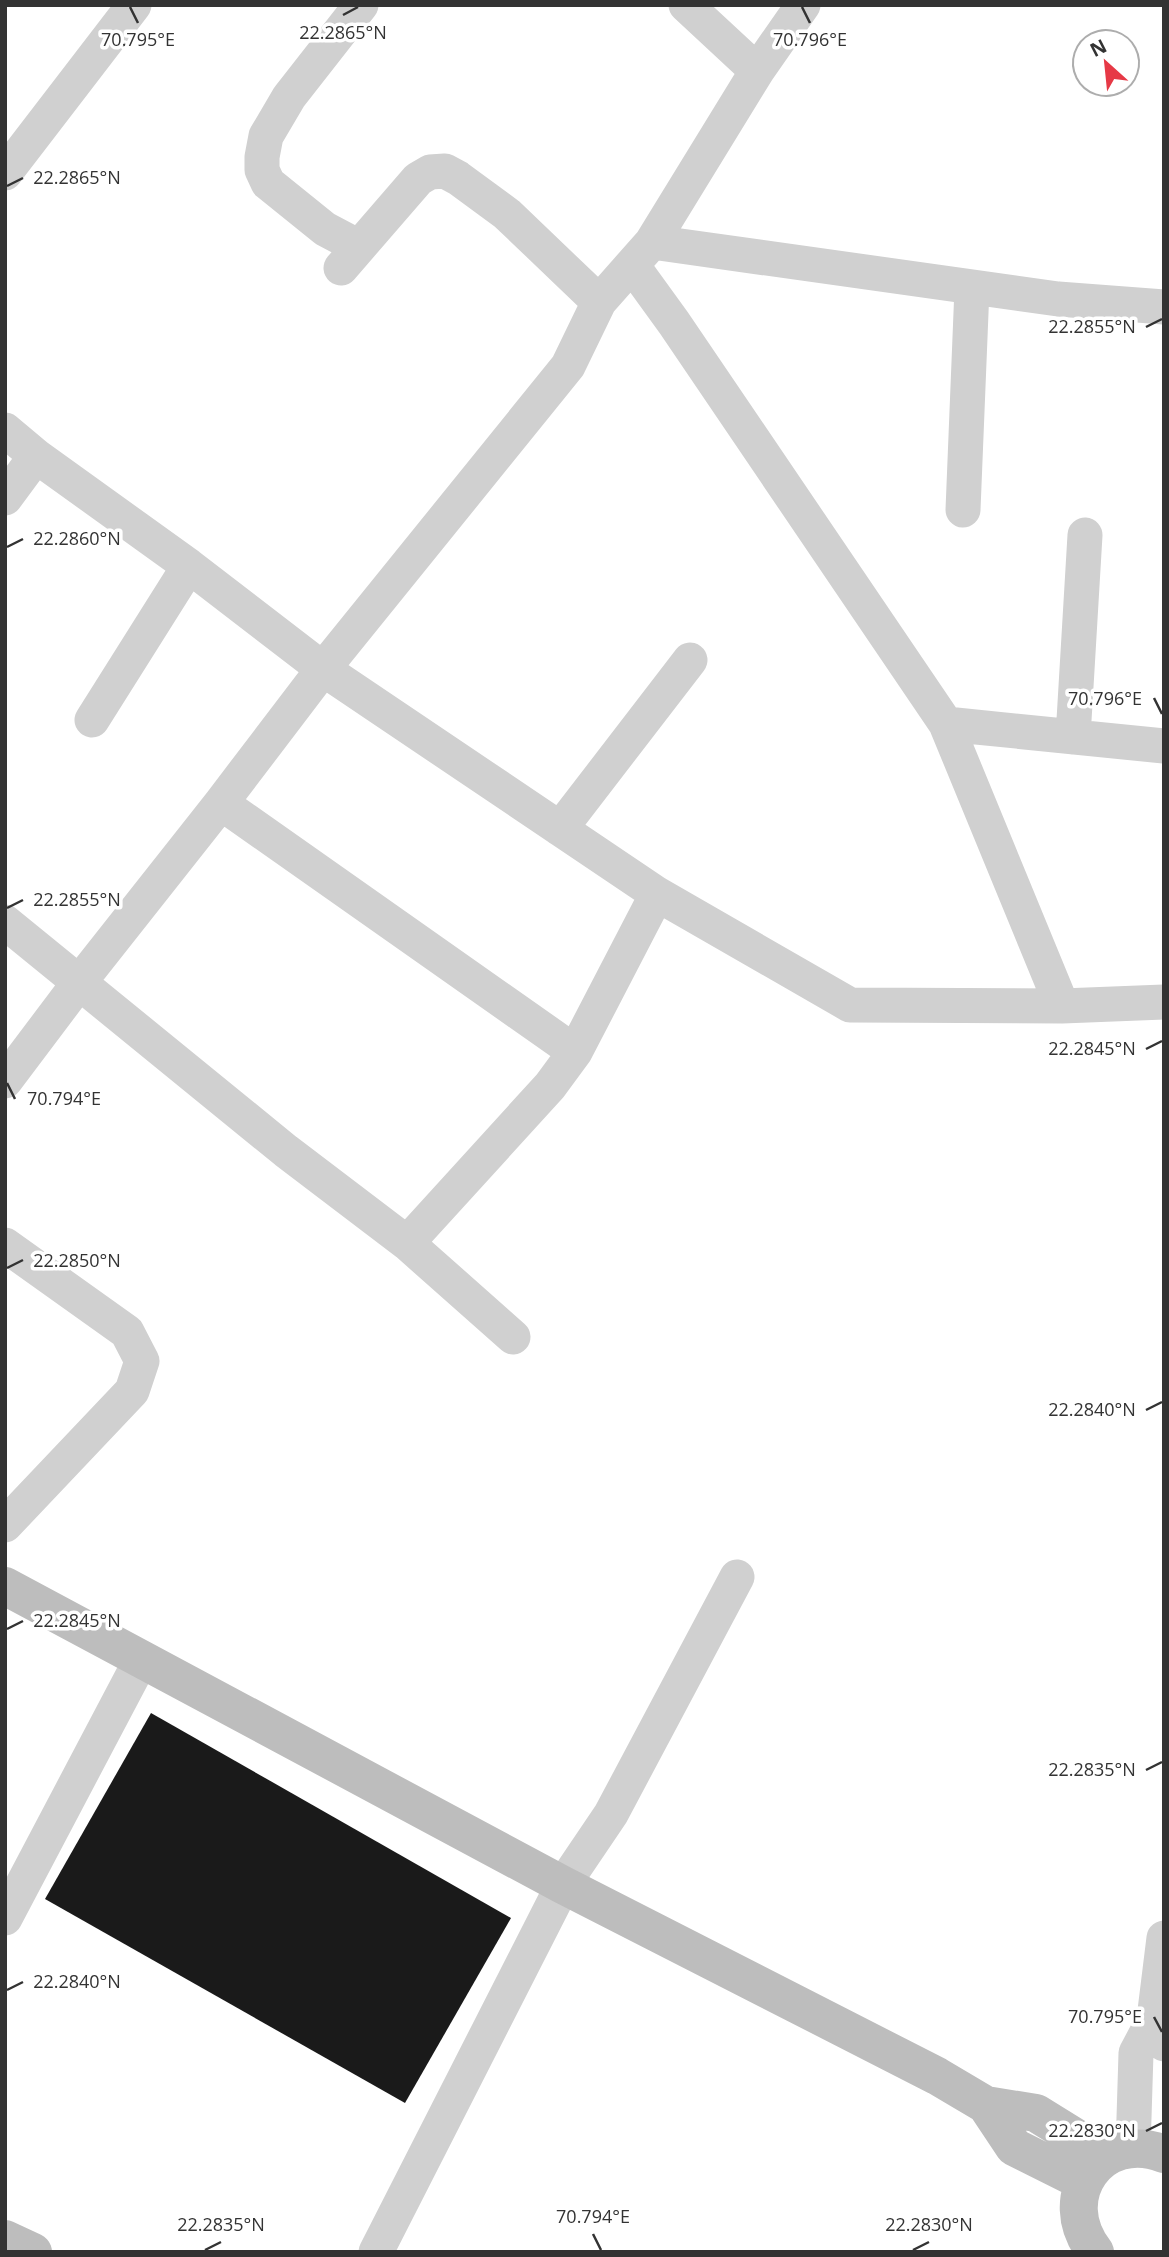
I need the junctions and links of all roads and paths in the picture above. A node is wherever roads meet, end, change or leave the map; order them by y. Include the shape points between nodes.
1 (361, 5) edge
2 (686, 5) edge
3 (803, 5) edge
4 (119, 11) edge
5 (757, 71) junction
6 (5, 173) edge
7 (642, 254) junction
8 (972, 288) junction
9 (598, 302) junction
10 (1164, 307) edge
11 (5, 430) edge
12 (36, 456) junction
13 (5, 498) edge
14 (963, 510) dead end
15 (1085, 535) dead end
16 (189, 566) junction
17 (690, 660) dead end
18 (323, 669) junction
19 (92, 720) dead end
20 (946, 724) junction
21 (1073, 737) junction
22 (1164, 746) edge
23 (221, 803) junction
24 (560, 829) junction
25 (657, 894) junction
26 (5, 922) edge
27 (78, 984) junction
28 (1164, 1002) edge
29 (1062, 1006) junction
30 (575, 1052) junction
31 (7, 1077) edge
32 (407, 1243) junction
33 (5, 1245) edge
34 (513, 1337) dead end
35 (5, 1525) edge
36 (737, 1577) dead end
37 (5, 1586) edge
38 (141, 1660) junction
39 (563, 1885) junction
40 (5, 1918) edge
41 (1164, 1938) edge
42 (1159, 2031) edge
43 (1122, 2161) edge
44 (5, 2239) edge
45 (33, 2252) edge
46 (376, 2252) edge
47 (1095, 2252) edge

1 - 9 street via 289,97 266,136 262,170 268,183 350,257 418,179 445,171 507,214
2 - 5 street
3 - 5 street
4 - 6 street
5 - 7 street
7 - 8 street
7 - 9 street
7 - 20 street via 674,323
8 - 10 street
8 - 14 street
9 - 18 street via 568,366
11 - 12 street
12 - 13 street
12 - 16 street
15 - 21 street
16 - 18 street
16 - 19 street
17 - 24 street
18 - 23 street
18 - 24 street
20 - 21 street
20 - 29 street
21 - 22 street
23 - 27 street
23 - 30 street
24 - 25 street
25 - 29 street via 850,1005
25 - 30 street
26 - 27 street
27 - 31 street
27 - 32 street
28 - 29 street
30 - 32 street via 550,1086
32 - 34 street
33 - 35 street via 127,1332 142,1361 132,1391
36 - 39 street via 611,1814
37 - 38 main road
38 - 39 main road
38 - 40 street
39 - 43 main road via 937,2076 986,2105 1014,2147
39 - 46 street
41 - 42 street
42 - 43 street via 1136,2053
43 - 47 main road via 1078,2202 1078,2221
44 - 45 main road

